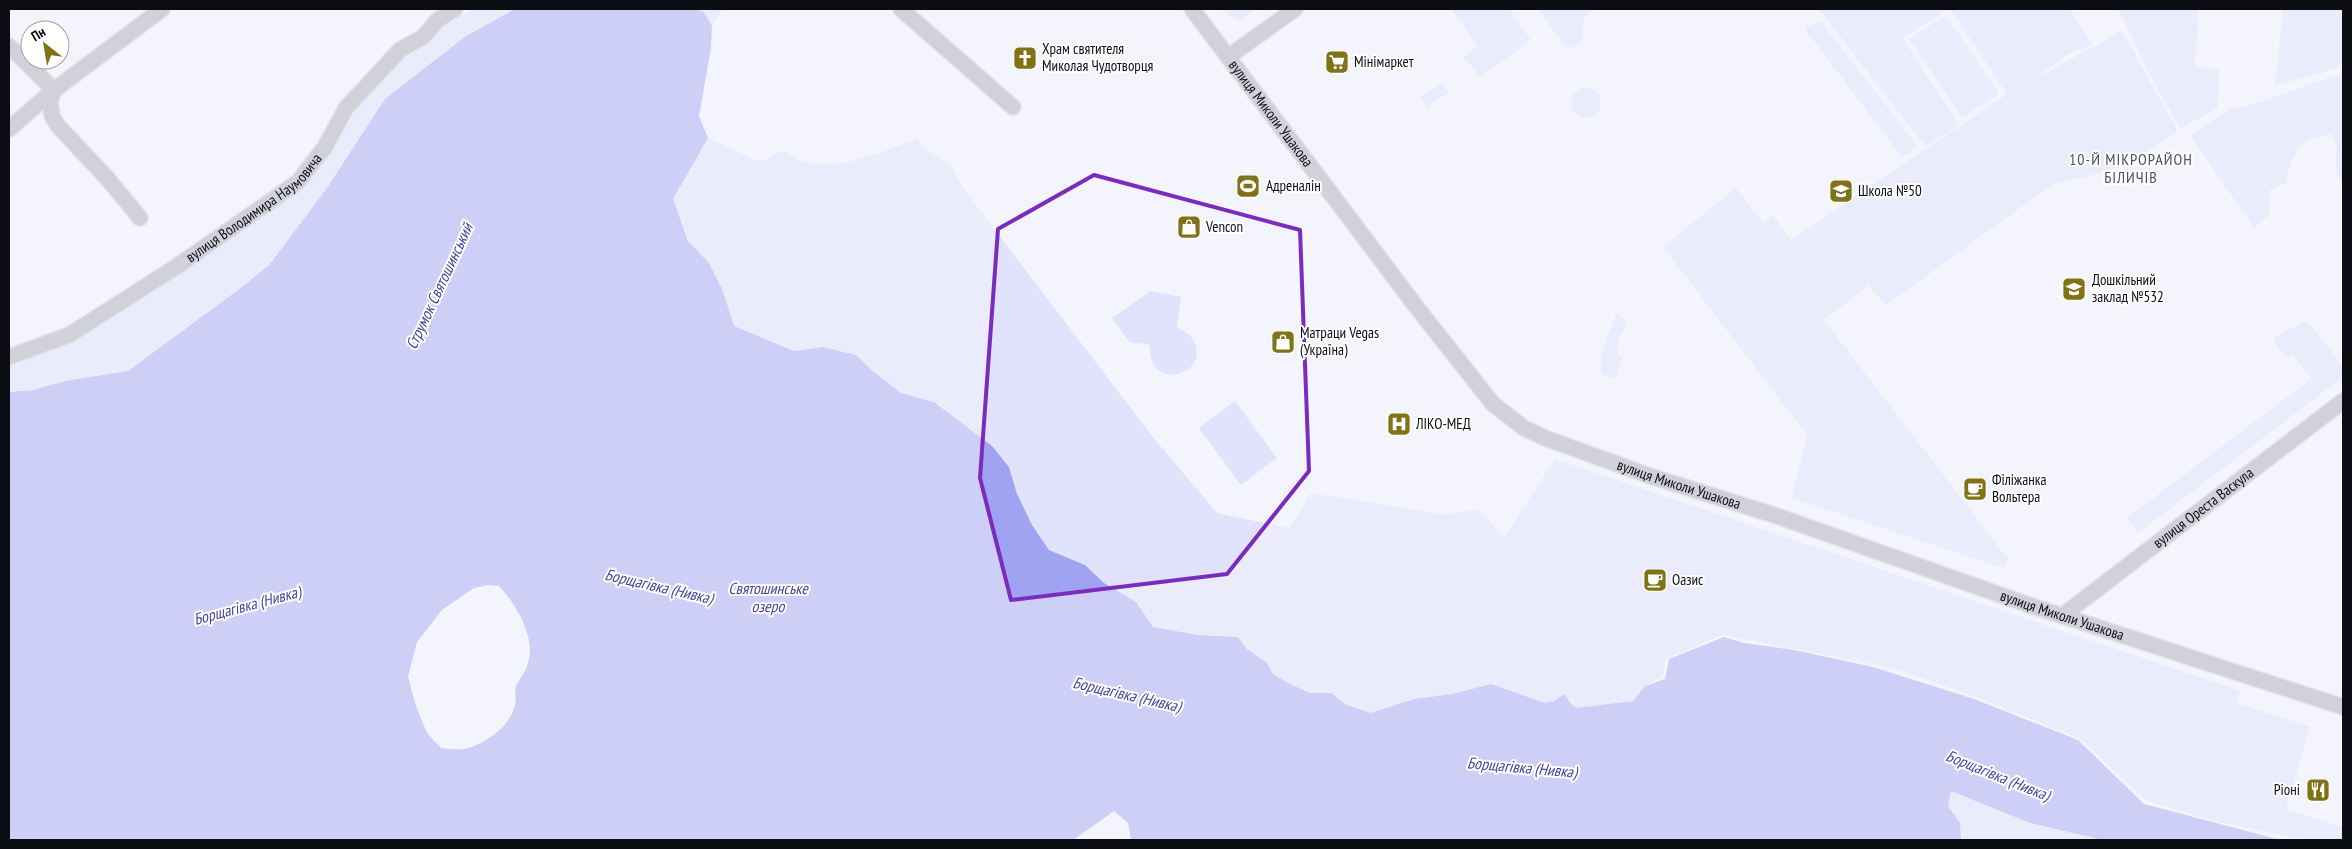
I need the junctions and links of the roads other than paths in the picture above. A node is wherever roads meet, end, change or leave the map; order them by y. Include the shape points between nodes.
1 (162, 9) edge
2 (455, 9) edge
3 (902, 9) edge
4 (1192, 9) edge
5 (1295, 9) edge
6 (9, 46) edge
7 (1228, 57) junction
8 (54, 90) junction
9 (1013, 107) dead end
10 (9, 129) edge
11 (140, 218) dead end
12 (9, 357) edge
13 (2343, 401) edge
14 (2062, 616) junction
15 (2343, 708) edge

1 - 8 street
2 - 12 street, вулиця Володимира Наумовича via 438,20 423,37 400,50 346,108 324,147 298,182 176,267 69,335
3 - 9 street
4 - 7 street, вулиця Миколи Ушакова
5 - 7 street
6 - 8 street
7 - 14 street, вулиця Миколи Ушакова via 1493,404 1524,428 1650,476 1778,516
8 - 10 street
8 - 11 street via 50,102 52,116
13 - 14 street, вулиця Ореста Васкула
14 - 15 street, вулиця Миколи Ушакова

